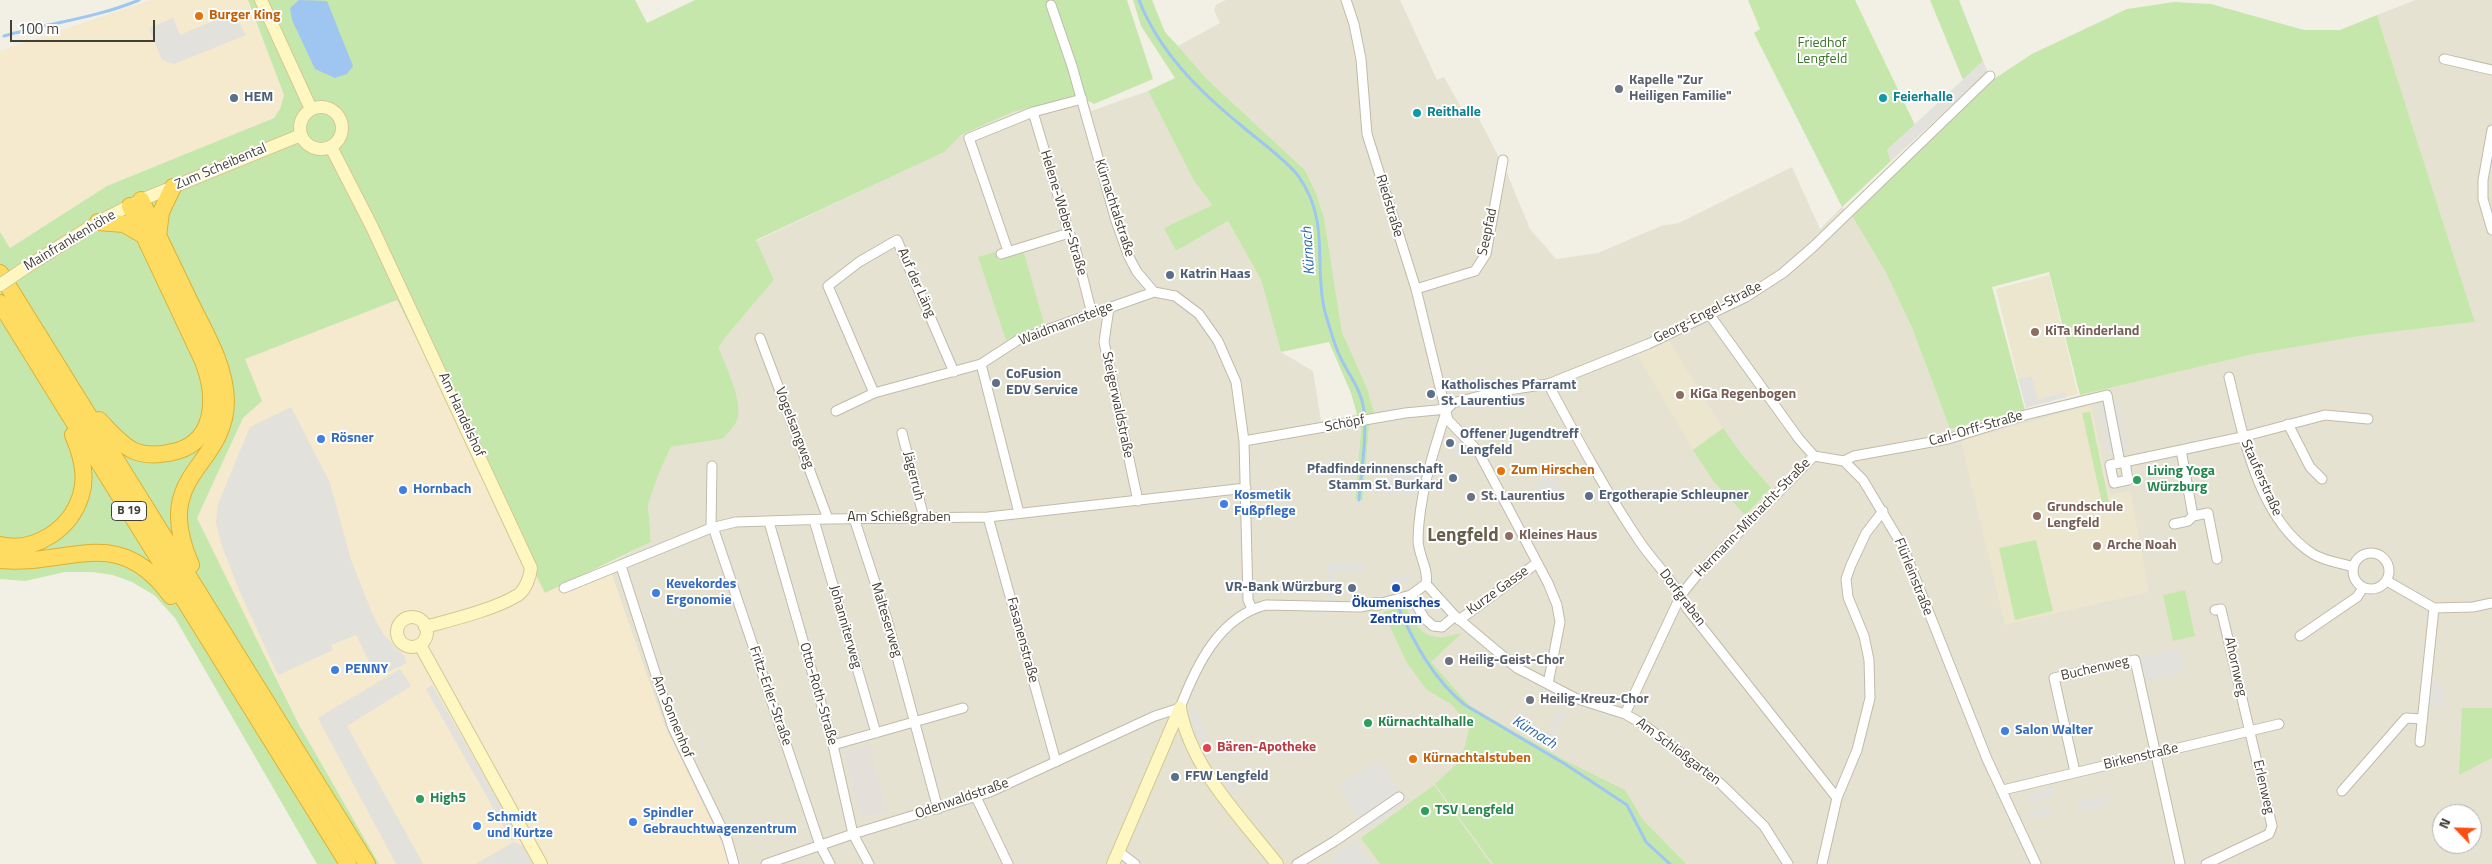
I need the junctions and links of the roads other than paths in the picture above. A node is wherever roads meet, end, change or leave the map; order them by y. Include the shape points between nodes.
1 (261, 0) edge
2 (1346, 0) edge
3 (1051, 5) dead end
4 (2444, 59) dead end
5 (2492, 70) edge
6 (1990, 76) dead end
7 (1082, 99) junction
8 (311, 109) junction
9 (1033, 112) junction
10 (2492, 130) edge
11 (301, 134) junction
12 (331, 147) junction
13 (1503, 160) dead end
14 (173, 187) junction
15 (136, 203) junction
16 (98, 222) junction
17 (2492, 230) edge
18 (1069, 233) junction
19 (151, 235) junction
20 (0, 273) edge
21 (0, 285) edge
22 (1416, 289) junction
23 (1154, 292) junction
24 (0, 303) edge
25 (1109, 308) junction
26 (1092, 314) junction
27 (1709, 314) junction
28 (760, 338) dead end
29 (981, 364) junction
30 (954, 372) junction
31 (2229, 377) dead end
32 (1548, 384) junction
33 (54, 392) junction
34 (874, 393) junction
35 (75, 395) junction
36 (1447, 409) junction
37 (836, 411) dead end
38 (2368, 419) dead end
39 (2288, 424) junction
40 (902, 433) dead end
41 (2242, 437) junction
42 (1244, 441) junction
43 (2181, 450) junction
44 (1814, 456) junction
45 (1844, 461) junction
46 (712, 466) dead end
47 (2322, 479) dead end
48 (1246, 488) junction
49 (1138, 501) junction
50 (1883, 511) junction
51 (1019, 514) junction
52 (2193, 516) junction
53 (988, 517) junction
54 (854, 518) junction
55 (924, 518) junction
56 (828, 519) junction
57 (814, 520) junction
58 (769, 522) junction
59 (2174, 524) dead end
60 (712, 527) junction
61 (0, 545) edge
62 (2217, 559) dead end
63 (0, 560) edge
64 (1537, 563) junction
65 (621, 566) junction
66 (2353, 567) junction
67 (2387, 581) junction
68 (1426, 584) junction
69 (564, 588) dead end
70 (2363, 588) junction
71 (1411, 595) junction
72 (1681, 595) junction
73 (204, 602) junction
74 (2492, 603) edge
75 (2434, 608) junction
76 (1252, 609) junction
77 (2215, 610) dead end
78 (1457, 618) junction
79 (425, 627) junction
80 (203, 631) junction
81 (2300, 636) dead end
82 (420, 645) junction
83 (1548, 684) junction
84 (962, 708) dead end
85 (1180, 708) junction
86 (1625, 714) junction
87 (2422, 719) junction
88 (914, 723) junction
89 (2279, 724) dead end
90 (2250, 731) junction
91 (876, 733) junction
92 (1189, 736) junction
93 (1166, 742) junction
94 (2420, 742) dead end
95 (833, 745) junction
96 (2156, 753) junction
97 (1056, 762) junction
98 (2075, 772) junction
99 (2003, 790) junction
100 (2342, 791) dead end
101 (976, 797) junction
102 (1400, 797) dead end
103 (1837, 798) junction
104 (938, 809) junction
105 (853, 834) junction
106 (820, 845) junction
107 (1118, 851) junction
108 (348, 864) edge
109 (367, 864) edge
110 (540, 864) edge
111 (734, 864) edge
112 (766, 864) edge
113 (830, 864) edge
114 (869, 864) edge
115 (1008, 864) edge
116 (1113, 864) edge
117 (1135, 864) edge
118 (1277, 864) edge
119 (1297, 864) edge
120 (1788, 864) edge
121 (1822, 864) edge
122 (2036, 864) edge
123 (2180, 864) edge
124 (2206, 864) edge

1 - 8 street
2 - 22 street, Riedstraße via 1361,59 1367,134
3 - 7 street, Kürnachtalstraße
4 - 5 street
6 - 27 street, Georg-Engel-Straße via 1783,273
7 - 9 street
7 - 23 street, Kürnachtalstraße via 1129,257
8 - 11 street via 302,117
8 - 12 street via 325,107 341,121 341,136
9 - 18 street, Helene-Weber-Straße
9 - 18 street via 969,138 1005,252
10 - 17 street via 2483,199
11 - 12 street via 313,148
11 - 14 street, Zum Scheibental
12 - 79 street, Am Handelshof via 372,227 531,568 518,595
13 - 22 street, Seepfad via 1482,264 1475,271
14 - 15 street, Zum Scheibental
14 - 19 highway
15 - 16 street, Mainfrankenhöhe
15 - 19 highway
16 - 19 highway via 124,224
16 - 21 street, Mainfrankenhöhe, bridge
18 - 26 street, Helene-Weber-Straße
19 - 35 highway via 210,379 212,408 208,422 200,436 188,446 174,452 145,454 118,440
19 - 73 highway via 212,347 225,386 225,409 219,431 184,485 178,514 182,546
20 - 35 highway, B 19
22 - 36 street, Riedstraße
23 - 25 street, Waidmannsteige
23 - 42 street via 1175,296 1198,314 1218,340 1236,382
24 - 33 highway, B 19
25 - 26 street, Waidmannsteige
25 - 49 street, Steigerwaldstraße via 1104,342
26 - 29 street, Waidmannsteige via 1018,340
27 - 32 street, Georg-Engel-Straße via 1648,344
27 - 44 street
28 - 56 street, Vogelsangweg
29 - 30 street, Waidmannsteige
29 - 51 street
30 - 34 street, Waidmannsteige
30 - 34 street, Auf der Läng via 897,240 859,262 828,286
31 - 41 street, Stauferstraße
32 - 36 street, Georg-Engel-Straße via 1495,392 1453,403
32 - 72 street, Dorfgraben via 1613,499 1641,543
33 - 61 highway via 79,448 83,469 82,495 75,510 54,534 23,547
33 - 80 highway, B 19
34 - 37 street, Waidmannsteige
35 - 73 highway, B 19
36 - 42 street, Schöpf
36 - 64 street, Riedstraße via 1448,420 1483,459
36 - 68 street via 1428,474 1419,521 1418,542 1428,574
38 - 39 street via 2325,414
39 - 41 street
39 - 47 street via 2310,467
40 - 55 street, Jägerruh
41 - 43 street
41 - 66 street, Stauferstraße via 2262,488 2286,530 2315,556
42 - 48 street
43 - 45 street, Carl-Orff-Straße via 2122,462 2107,395 1948,439 1854,456
43 - 52 street
44 - 45 street
44 - 72 street, Hermann-Mitnacht-Straße
45 - 50 street, Flürleinstraße via 1866,482
46 - 60 street, Fritz-Erler-Straße
48 - 49 street, Am Schießgraben
48 - 76 street via 1248,600
49 - 51 street, Am Schießgraben
50 - 99 street, Flürleinstraße via 1903,547 1948,665
50 - 103 street via 1866,532 1846,579 1848,597 1864,636 1869,660 1870,698 1857,750
51 - 53 street, Am Schießgraben
52 - 59 street via 2188,521
52 - 62 street via 2208,513
53 - 55 street, Am Schießgraben
53 - 97 street, Fasanenstraße
54 - 55 street, Am Schießgraben
54 - 56 street, Am Schießgraben
54 - 88 street, Malteserweg via 886,616
56 - 57 street, Am Schießgraben
57 - 58 street, Am Schießgraben
57 - 91 street, Johanniterweg
58 - 60 street, Am Schießgraben via 736,522
58 - 95 street, Otto-Roth-Straße
60 - 65 street, Am Schießgraben
60 - 106 street, Fritz-Erler-Straße
63 - 80 highway via 110,552 135,561 162,582
64 - 78 street, Kurze Gasse
64 - 83 street, Riedstraße via 1557,605 1560,622
65 - 69 street, Am Schießgraben
65 - 111 street, Am Sonnenhof via 673,728 726,839
66 - 67 street via 2364,554 2377,554 2388,565
66 - 70 street via 2356,582
67 - 70 street via 2376,589
67 - 75 street
68 - 71 street
68 - 78 street, Am Schloßgarten
70 - 81 street via 2357,597
71 - 76 street via 1360,607 1266,605
71 - 78 street, Kurze Gasse via 1432,626 1442,627
72 - 86 street, Hermann-Mitnacht-Straße
72 - 103 street, Dorfgraben via 1686,607
73 - 109 highway, B 19
74 - 75 street
75 - 87 street
76 - 85 street via 1222,632 1209,648
77 - 90 street, Ahornweg via 2221,609
78 - 83 street, Am Schloßgarten via 1517,668
79 - 82 street via 424,640
79 - 82 street via 414,618 401,622 397,628 397,635 406,646
80 - 108 highway, B 19
82 - 110 street
83 - 86 street, Am Schloßgarten via 1575,698
84 - 88 street
85 - 92 street
85 - 93 street
85 - 97 street, Odenwaldstraße via 1155,716
86 - 120 street, Am Schloßgarten via 1643,724 1748,808 1764,826
87 - 94 street
87 - 100 street via 2406,718
88 - 91 street
88 - 104 street, Malteserweg
89 - 90 street, Birkenstraße
90 - 96 street, Birkenstraße
90 - 124 street, Erlenweg via 2272,826 2269,834
91 - 95 street
92 - 93 street
92 - 118 street via 1228,803
93 - 107 street
95 - 105 street, Otto-Roth-Straße
96 - 98 street, Birkenstraße
96 - 98 street, Buchenweg via 2135,660 2054,678
96 - 123 street
97 - 101 street, Odenwaldstraße
98 - 99 street, Birkenstraße
99 - 122 street, Flürleinstraße
101 - 104 street, Odenwaldstraße
101 - 115 street
102 - 119 street
103 - 121 street
104 - 105 street, Odenwaldstraße
105 - 106 street, Odenwaldstraße
105 - 114 street, Otto-Roth-Straße
106 - 112 street, Odenwaldstraße
106 - 113 street, Fritz-Erler-Straße
107 - 116 street
107 - 117 street

